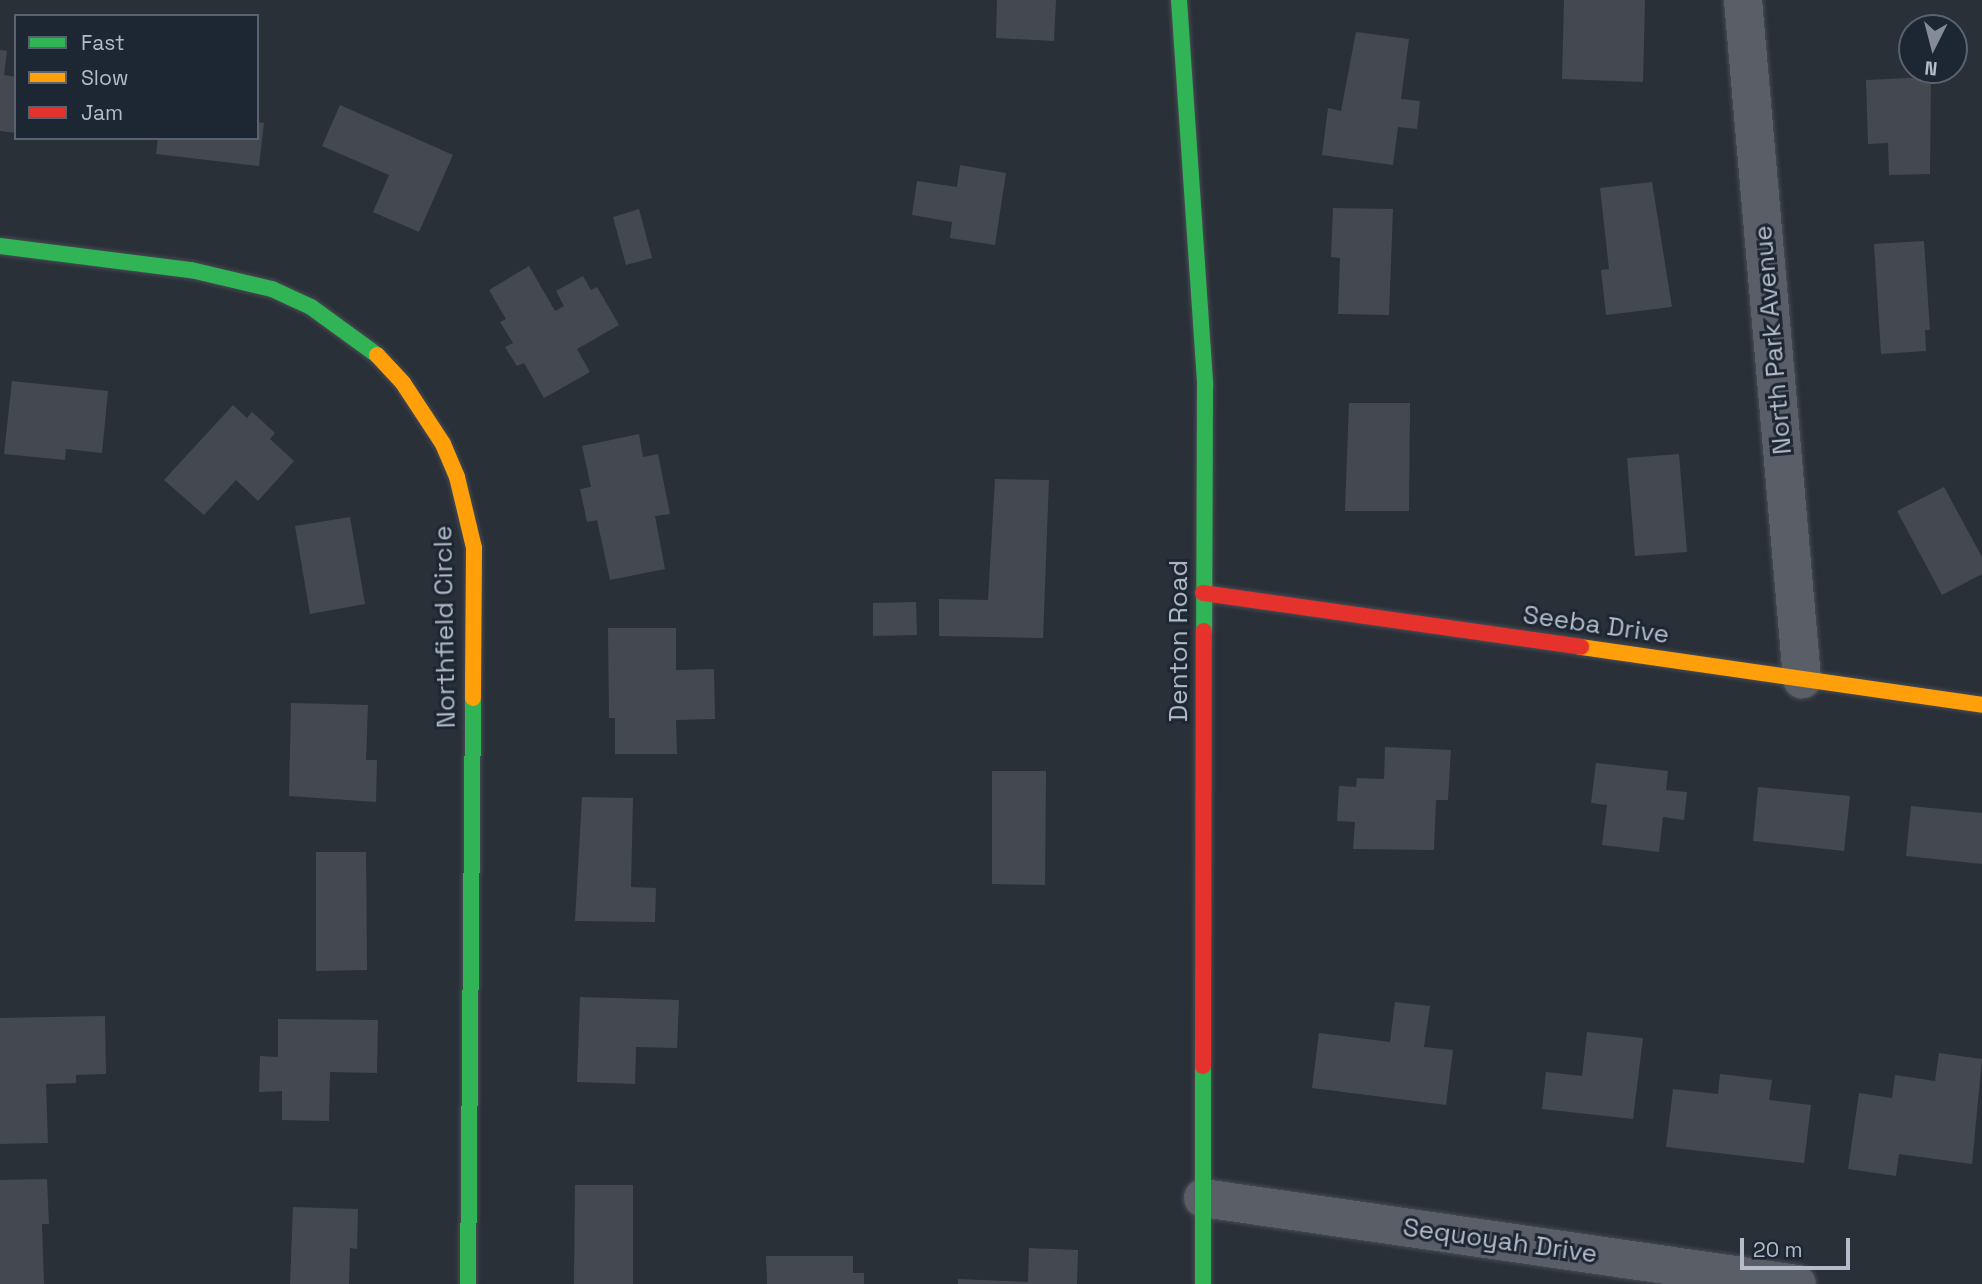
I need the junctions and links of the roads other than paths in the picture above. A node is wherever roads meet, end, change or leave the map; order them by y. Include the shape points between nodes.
1 (1179, 0) edge
2 (1743, 0) edge
3 (0, 246) edge
4 (1203, 593) junction
5 (1802, 680) junction
6 (1982, 705) edge
7 (1203, 1198) junction
8 (468, 1284) edge
9 (1203, 1284) edge
10 (1797, 1284) edge

1 - 4 street, Denton Road via 1204,360
2 - 5 street, North Park Avenue
3 - 8 street, Northfield Circle via 191,270 272,289 346,329 379,356 404,383 443,443 461,489 474,548
4 - 5 street, Seeba Drive
4 - 7 street, Denton Road
5 - 6 street, Seeba Drive
7 - 9 street, Denton Road
7 - 10 street, Sequoyah Drive

